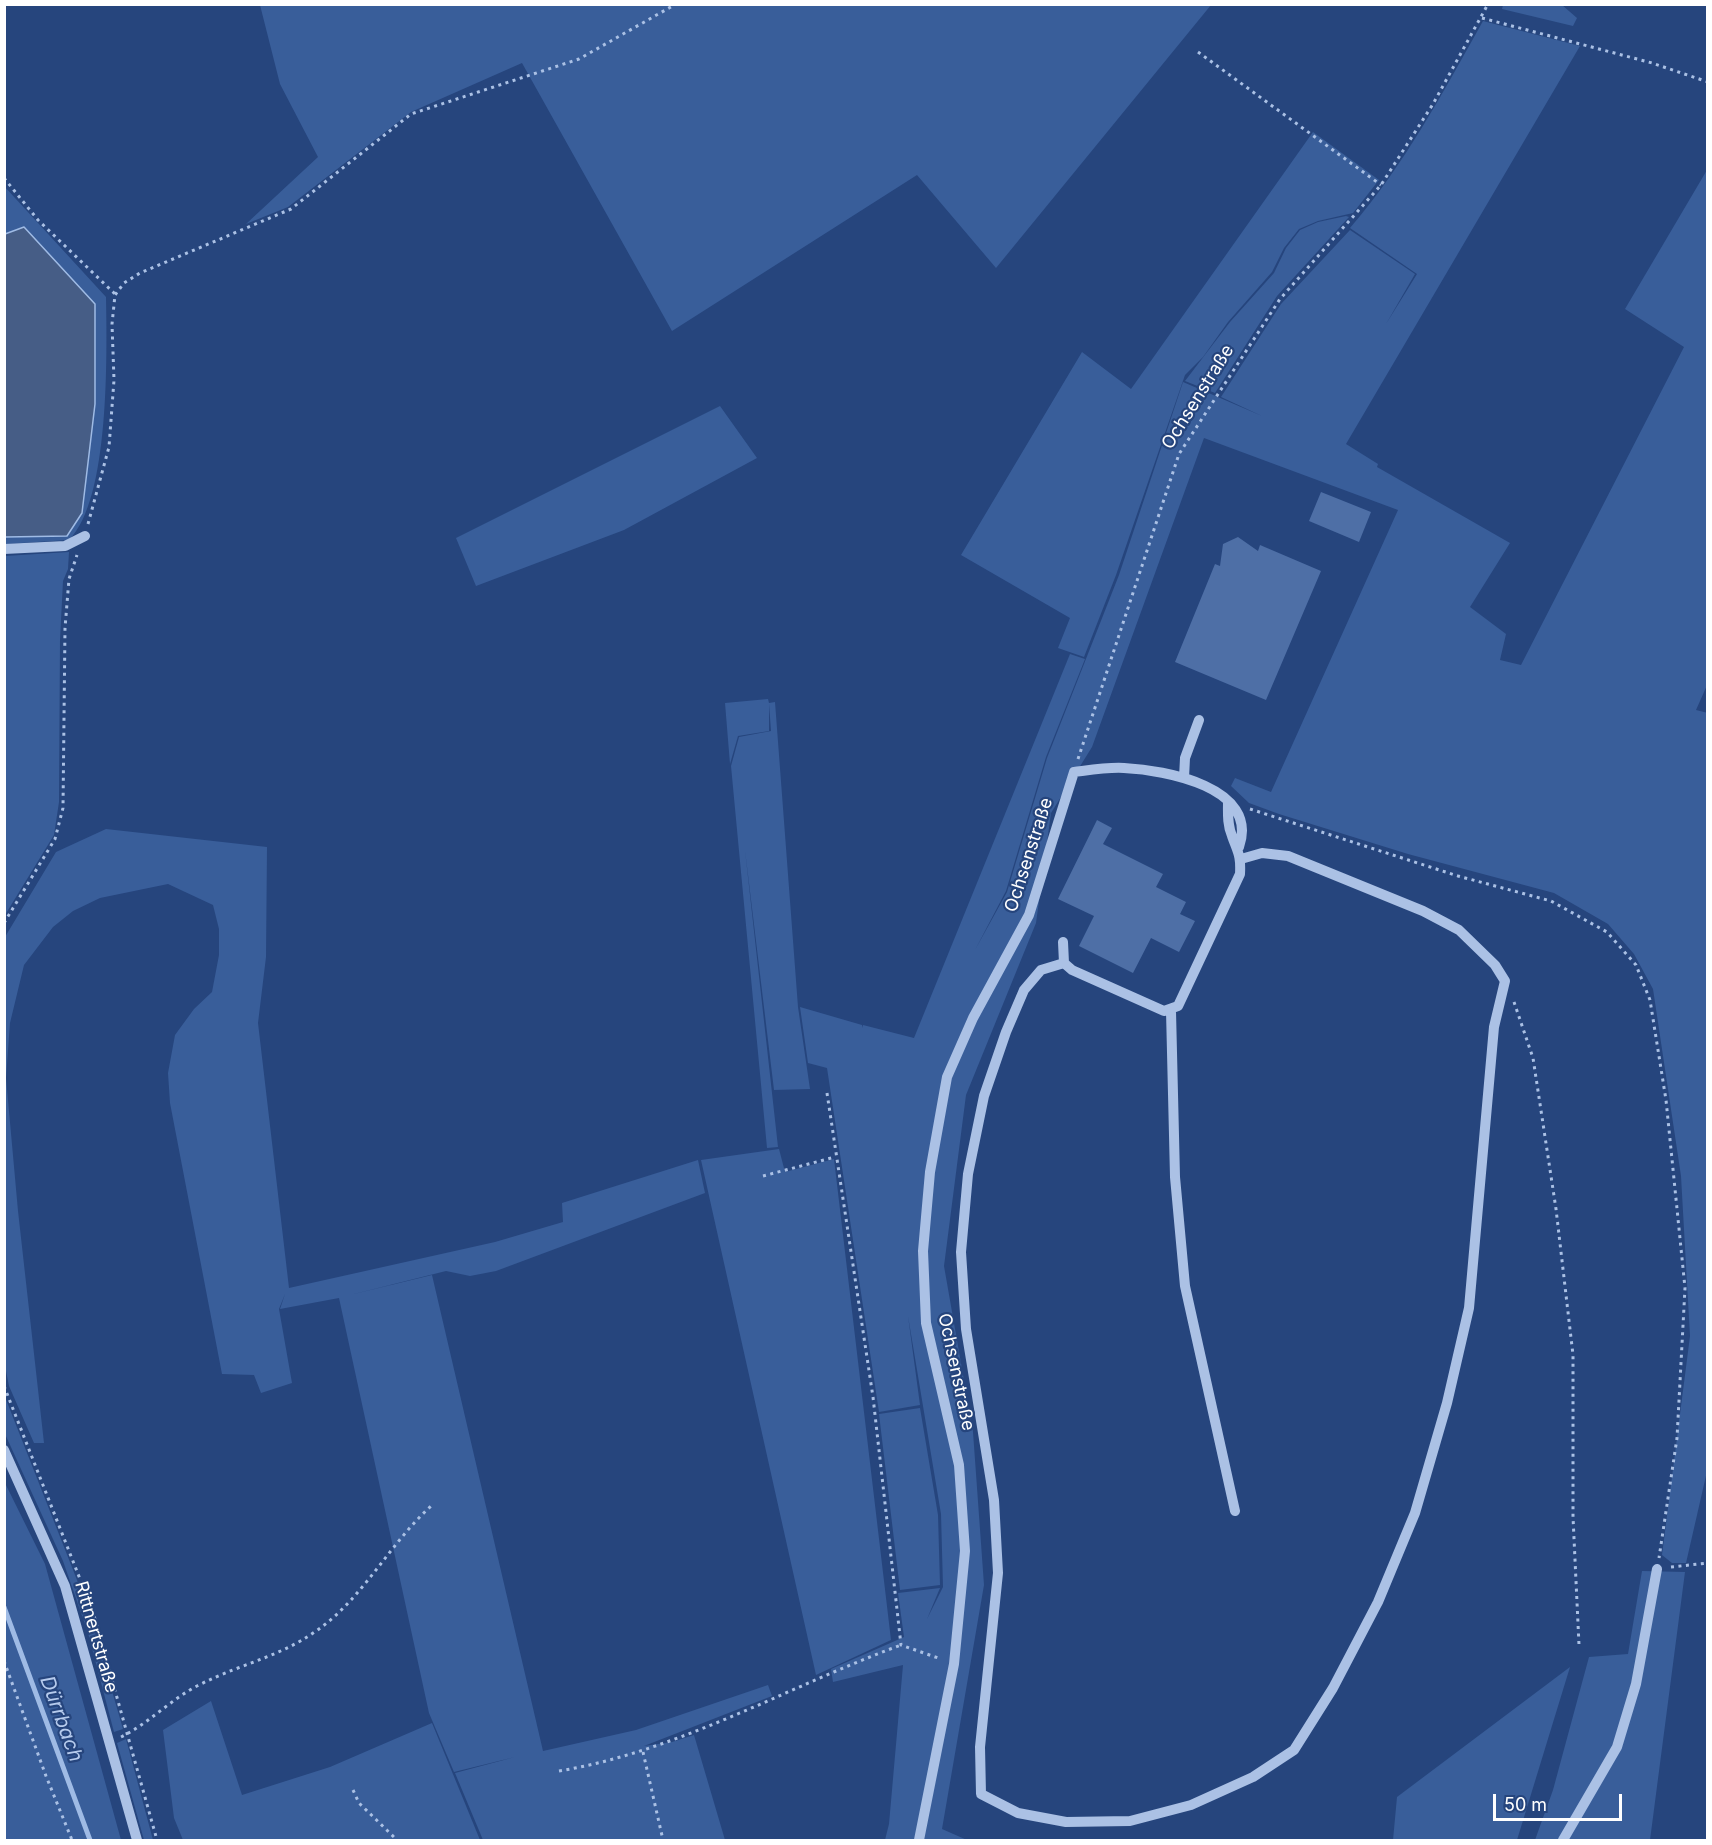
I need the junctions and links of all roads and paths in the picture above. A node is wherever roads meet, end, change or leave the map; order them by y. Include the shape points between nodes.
1 (676, 4) edge
2 (1488, 4) edge
3 (1482, 18) junction
4 (1198, 52) dead end
5 (1707, 82) edge
6 (5, 180) edge
7 (1381, 185) junction
8 (115, 295) junction
9 (85, 536) junction
10 (4, 549) edge
11 (1199, 720) dead end
12 (1074, 772) junction
13 (1184, 778) junction
14 (1228, 801) junction
15 (1241, 859) junction
16 (4, 923) edge
17 (1063, 942) dead end
18 (1064, 963) junction
19 (1505, 981) junction
20 (1171, 1011) junction
21 (827, 1093) dead end
22 (835, 1157) junction
23 (763, 1176) dead end
24 (4, 1386) edge
25 (4, 1450) edge
26 (431, 1506) dead end
27 (1235, 1511) dead end
28 (1707, 1563) edge
29 (1657, 1569) junction
30 (901, 1645) junction
31 (1578, 1645) dead end
32 (4, 1661) edge
33 (954, 1664) junction
34 (127, 1734) junction
35 (643, 1752) junction
36 (559, 1771) dead end
37 (353, 1790) dead end
38 (72, 1840) edge
39 (137, 1840) edge
40 (157, 1840) edge
41 (397, 1840) edge
42 (663, 1840) edge
43 (919, 1840) edge
44 (1563, 1840) edge

1 - 8 path via 579,59 411,114 291,209 140,273 124,283
2 - 3 path, Ochsenstraße
3 - 5 path via 1652,63
3 - 7 path, Ochsenstraße
4 - 7 path
6 - 8 path via 38,220
7 - 12 path, Ochsenstraße via 1280,299 1179,454
8 - 9 path via 109,447
9 - 10 street via 65,546
9 - 16 path via 69,579 63,808 59,828
11 - 13 street via 1185,758
12 - 13 street via 1123,768
12 - 33 street, Ochsenstraße via 1029,915 973,1018 947,1077 930,1172 923,1251 926,1323 959,1465 965,1551
13 - 14 street
14 - 15 street via 1240,822
14 - 29 path via 1458,876 1551,901 1607,932 1636,965 1650,1000 1666,1100 1685,1288 1677,1438
15 - 19 street via 1262,853 1288,856 1423,911 1459,930 1495,965
15 - 20 street via 1240,874 1178,1006
17 - 18 street
18 - 19 street via 1041,970 1024,990 1006,1032 984,1096 968,1174 962,1252 966,1329 994,1500 998,1573 980,1747 981,1794 1018,1813 1066,1822 1140,1818 1191,1805 1262,1772 1294,1750 1368,1621 1415,1513 1469,1308 1494,1027
18 - 20 street via 1150,1006
19 - 31 path via 1533,1058 1559,1231 1572,1355
20 - 27 street via 1175,1177 1185,1286
21 - 22 path
22 - 23 path
22 - 30 path via 873,1397
24 - 34 path via 93,1612
25 - 39 street, Rittnertstraße via 65,1586
26 - 34 path via 414,1520 351,1599 303,1641 197,1686
28 - 29 path
29 - 44 street via 1636,1684 1617,1747
30 - 33 path
30 - 35 path
32 - 38 path
33 - 43 street, Ochsenstraße
34 - 40 path
35 - 36 path
35 - 42 path
37 - 41 path via 359,1803

